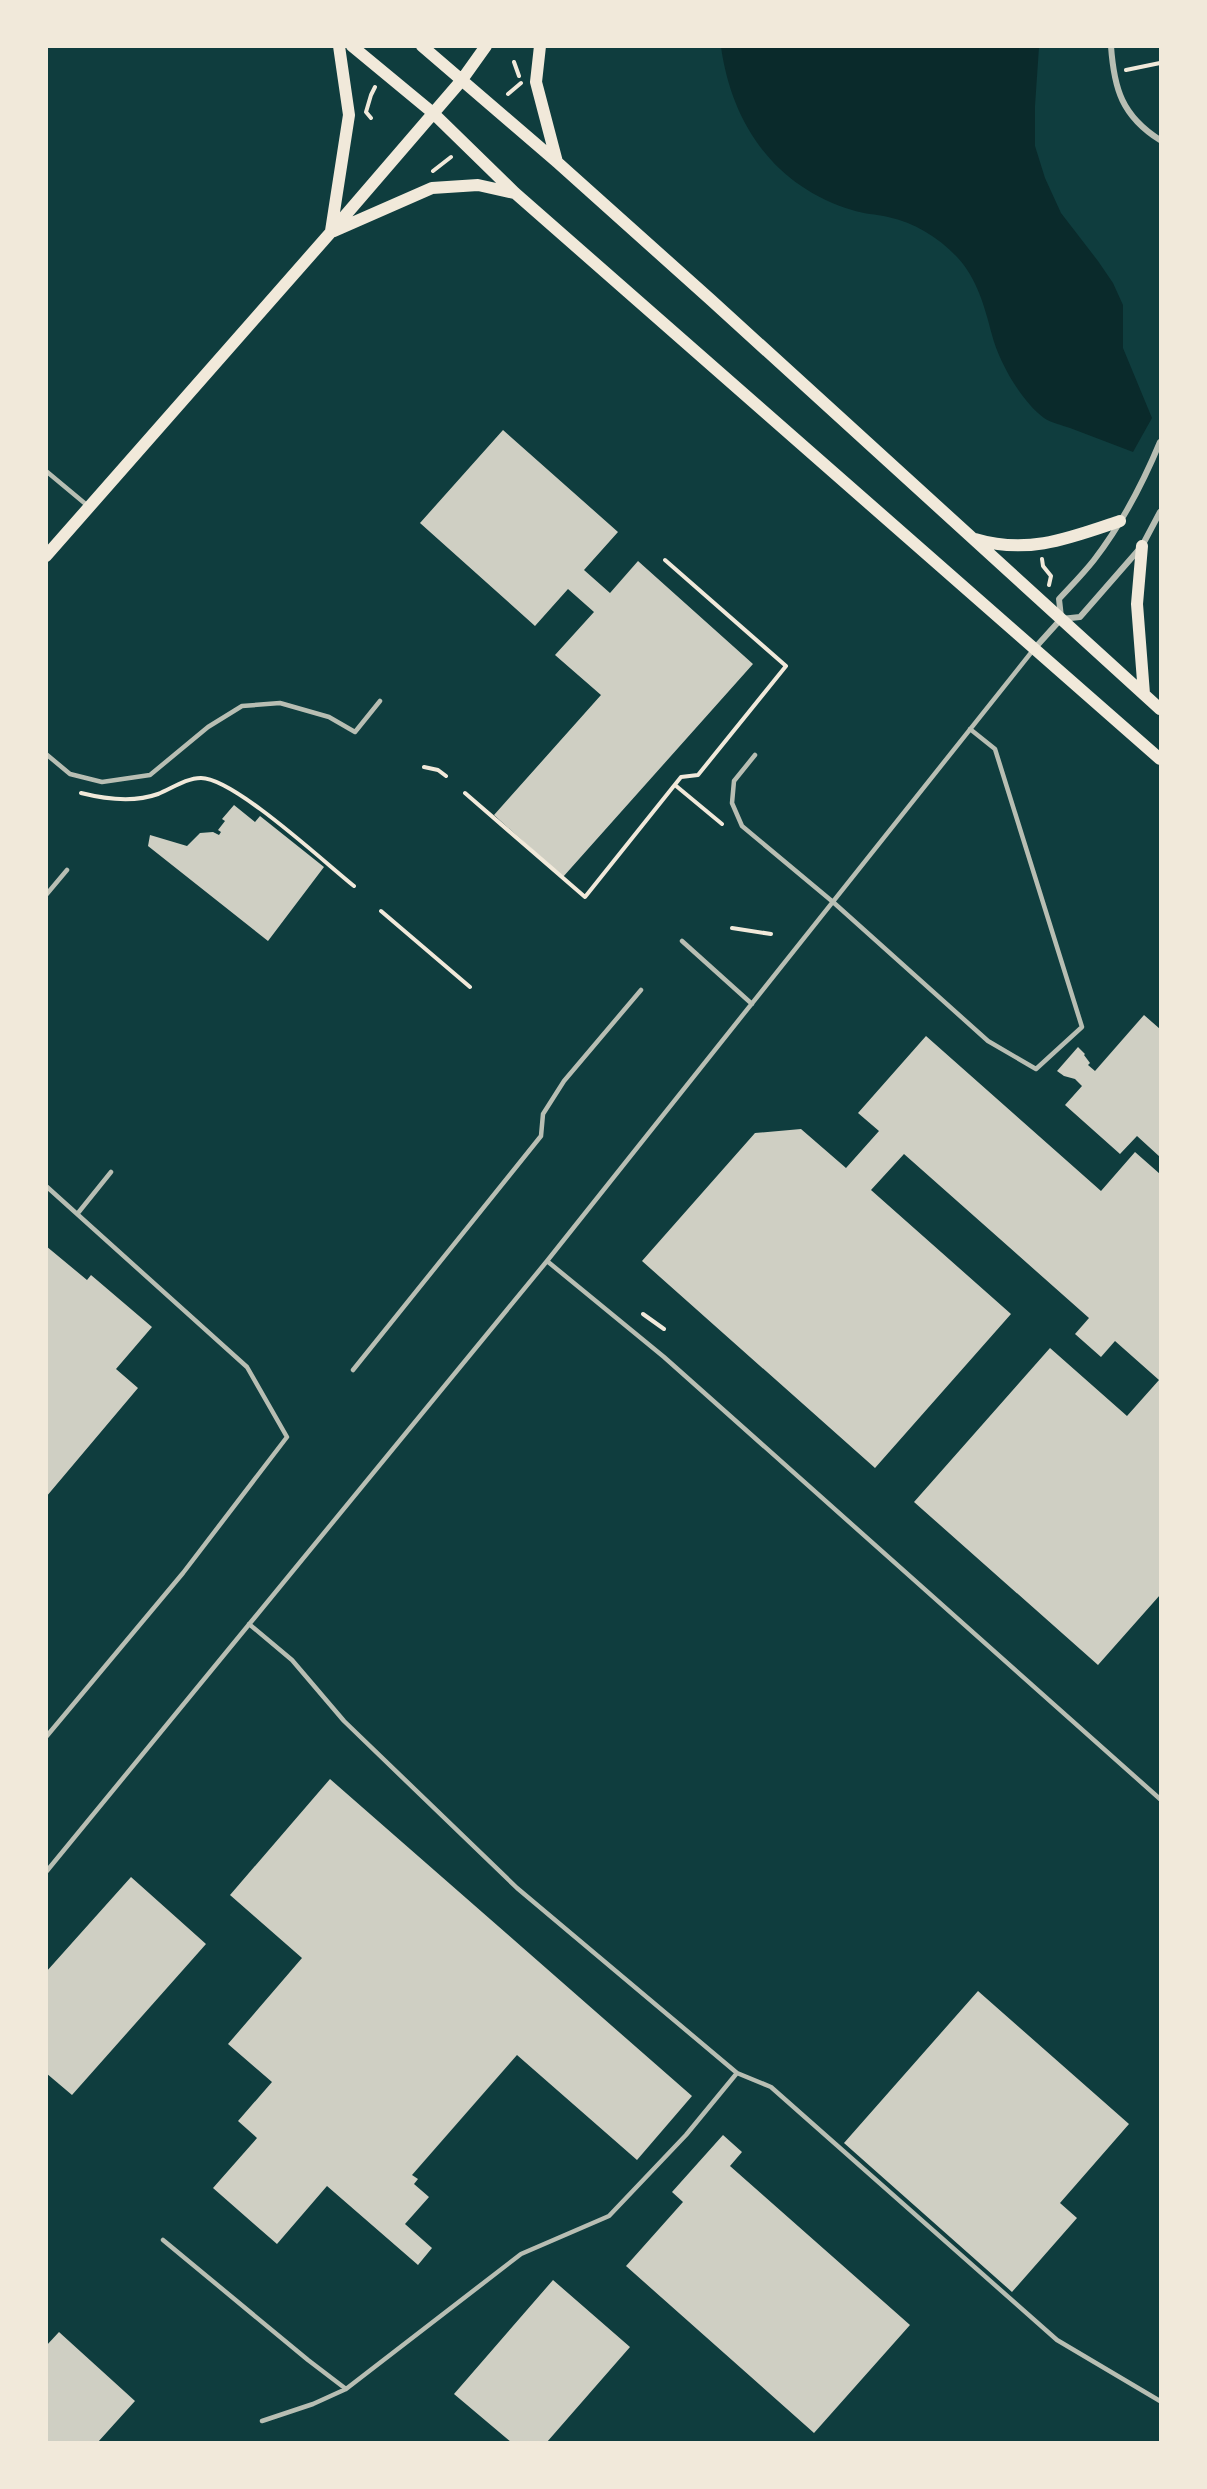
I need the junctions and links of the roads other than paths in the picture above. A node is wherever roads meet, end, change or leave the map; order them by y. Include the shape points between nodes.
1 (339, 46) edge
2 (352, 46) edge
3 (422, 46) edge
4 (486, 46) edge
5 (540, 46) edge
6 (1111, 46) edge
7 (461, 81) junction
8 (433, 113) junction
9 (1161, 140) edge
10 (557, 162) junction
11 (515, 193) junction
12 (331, 232) junction
13 (1161, 442) edge
14 (46, 471) edge
15 (89, 507) junction
16 (1161, 512) edge
17 (1120, 521) junction
18 (972, 538) junction
19 (1142, 546) junction
20 (46, 556) edge
21 (1061, 619) junction
22 (1034, 649) junction
23 (1144, 694) junction
24 (380, 701) dead end
25 (1161, 709) edge
26 (970, 729) junction
27 (46, 754) edge
28 (754, 755) dead end
29 (1161, 759) edge
30 (67, 870) dead end
31 (46, 895) edge
32 (833, 902) junction
33 (682, 941) dead end
34 (640, 990) dead end
35 (752, 1004) junction
36 (111, 1172) dead end
37 (46, 1186) edge
38 (78, 1213) junction
39 (548, 1261) junction
40 (353, 1370) dead end
41 (249, 1624) junction
42 (46, 1737) edge
43 (1161, 1799) edge
44 (46, 1872) edge
45 (737, 2073) junction
46 (163, 2240) dead end
47 (346, 2389) junction
48 (1161, 2401) edge
49 (262, 2421) dead end

1 - 12 main road via 349,116
2 - 8 main road
3 - 7 main road
4 - 7 main road
5 - 10 main road via 536,82
6 - 9 street via 1113,78 1126,108
7 - 8 main road
7 - 10 main road
8 - 11 main road
8 - 12 main road
10 - 18 main road
11 - 12 main road via 478,186 432,188
11 - 22 main road
12 - 15 main road
13 - 17 street
14 - 15 lane
15 - 20 main road
16 - 19 street
17 - 18 main road via 1041,546 995,545
17 - 21 street via 1094,560 1059,599
18 - 21 main road
19 - 21 street via 1080,617
19 - 23 main road via 1137,604
21 - 22 street
21 - 23 main road
22 - 26 lane
22 - 29 main road
23 - 25 main road
24 - 27 lane via 355,732 329,717 280,703 242,706 208,727 150,775 102,782 70,774
26 - 32 lane
26 - 32 lane via 995,749 1082,1027 1036,1069 988,1041
28 - 32 lane via 734,781 732,802 742,826
30 - 31 lane
32 - 35 lane
33 - 35 lane
34 - 40 lane via 564,1081 543,1114 541,1136
35 - 39 lane
36 - 38 lane
37 - 38 lane
38 - 42 lane via 247,1367 287,1437 183,1573
39 - 41 lane
39 - 43 lane via 664,1357
41 - 44 lane
41 - 45 lane via 292,1660 344,1721 517,1888
45 - 47 lane via 686,2135 609,2216 521,2254
45 - 48 lane via 771,2087 1057,2340
46 - 47 lane
47 - 49 lane

